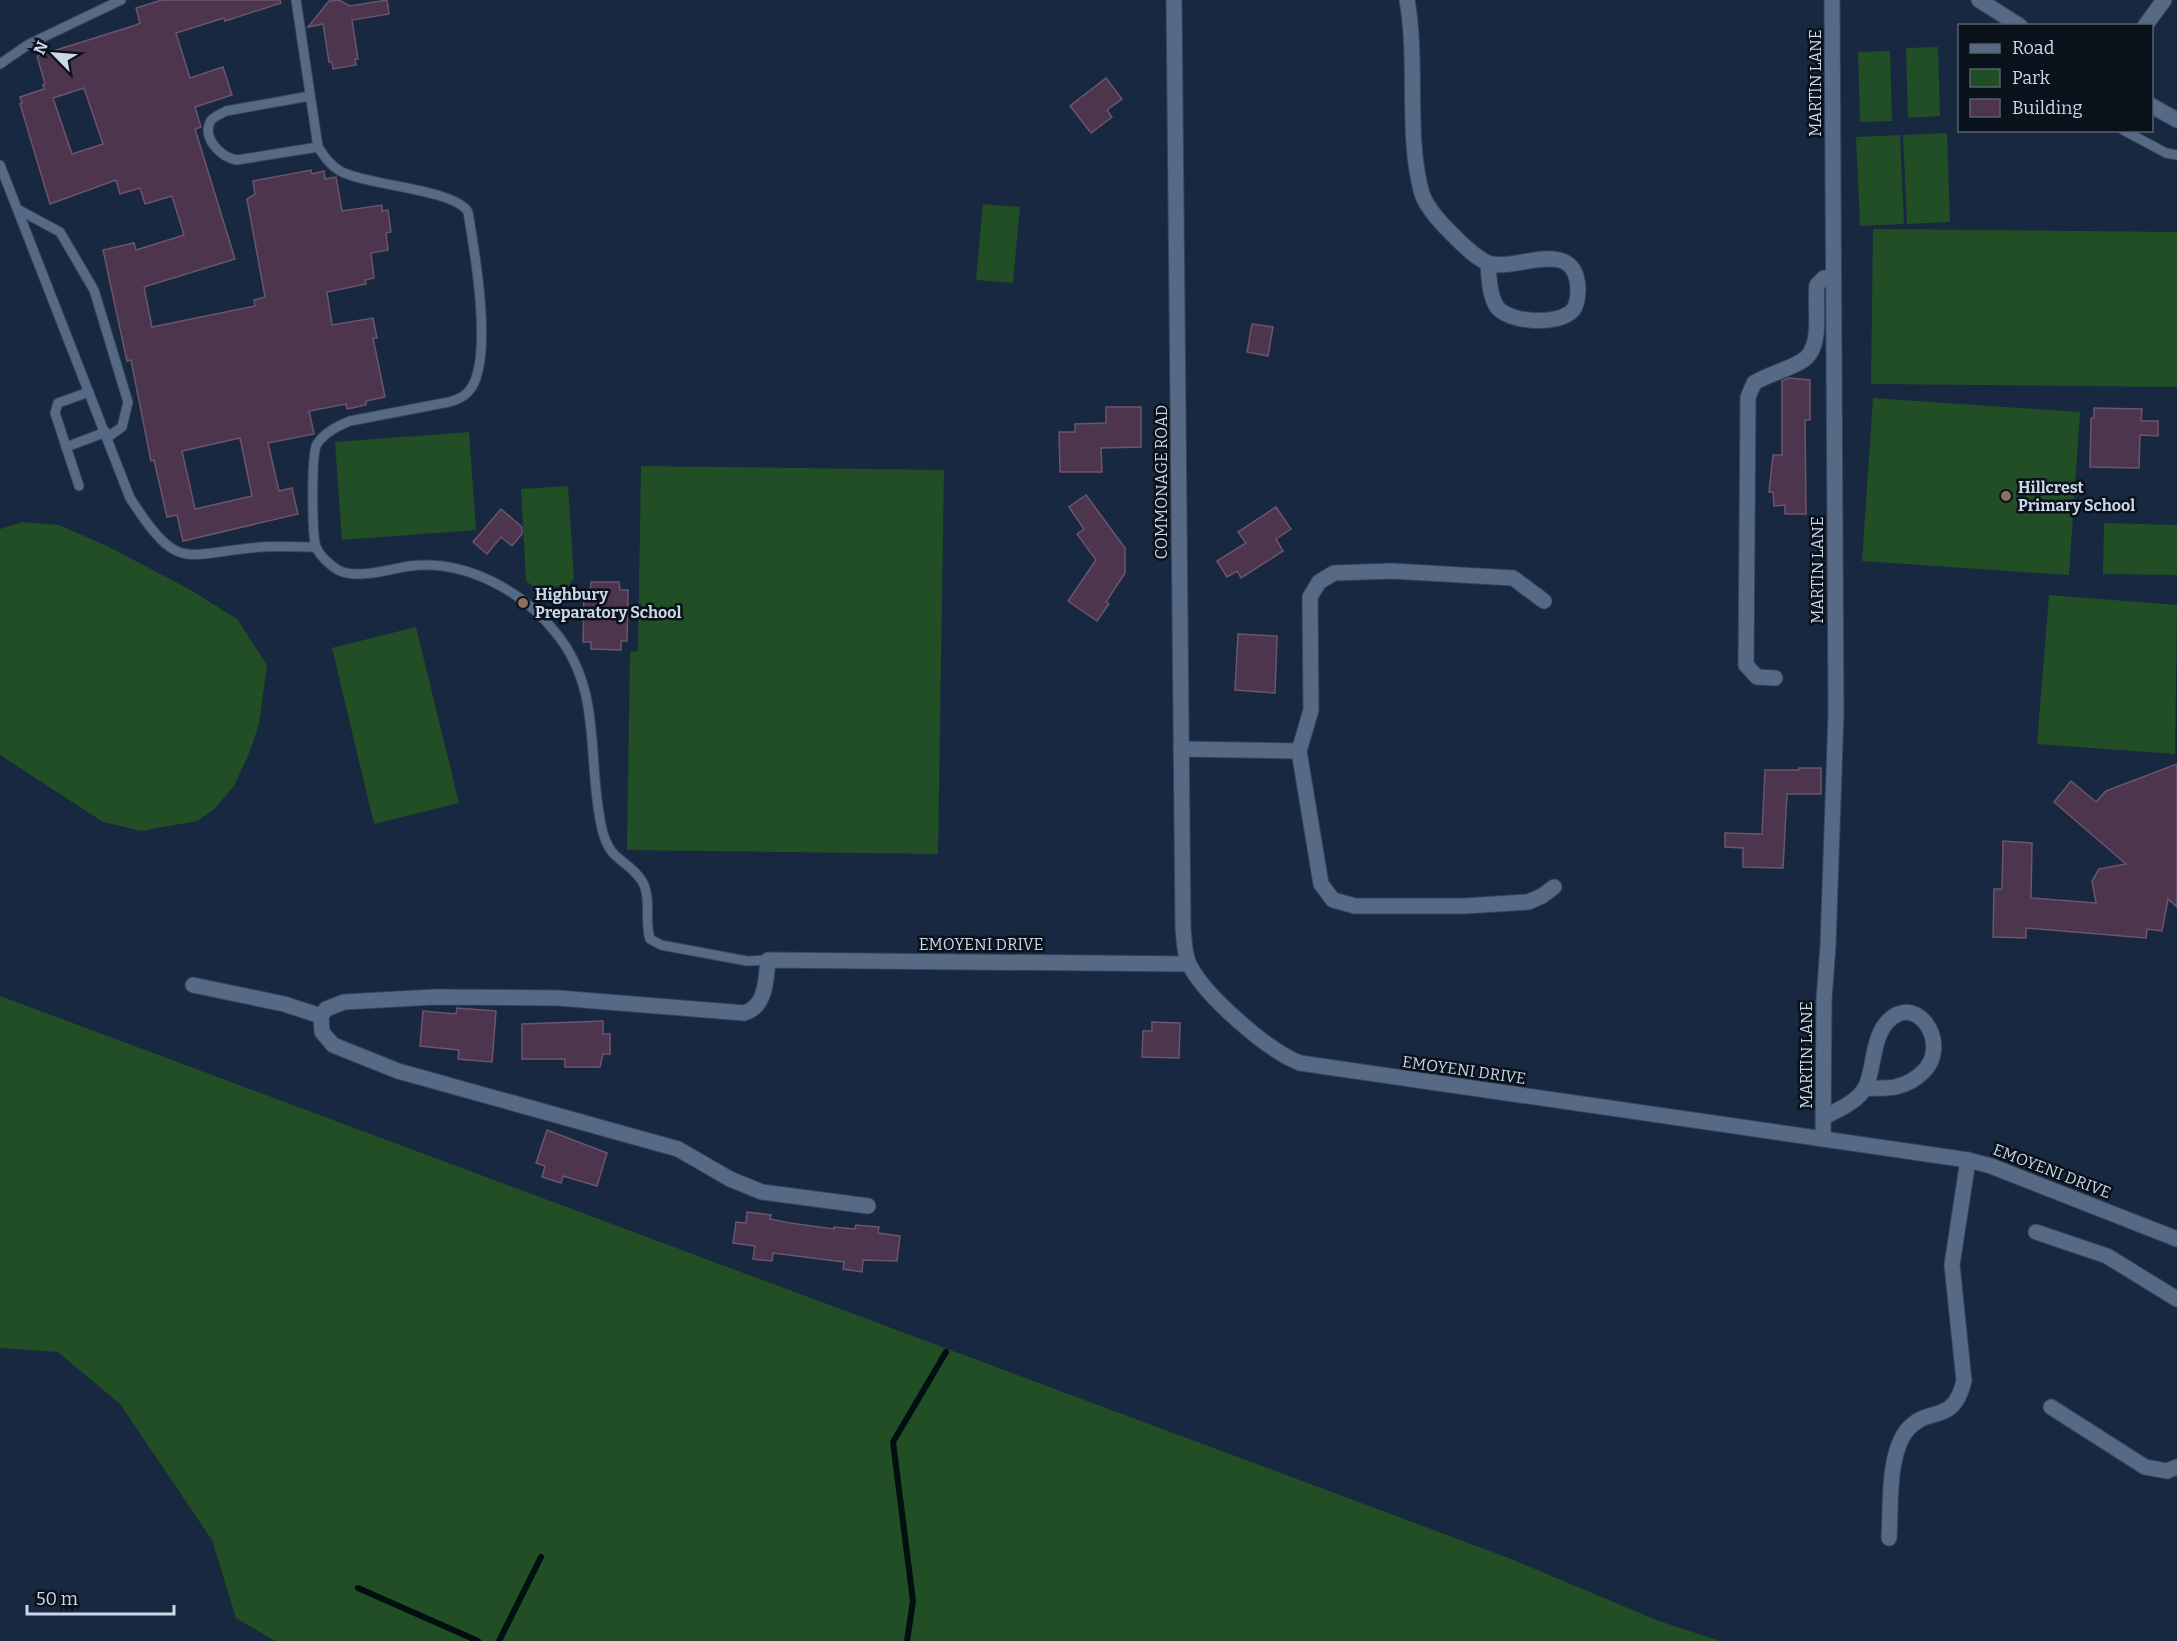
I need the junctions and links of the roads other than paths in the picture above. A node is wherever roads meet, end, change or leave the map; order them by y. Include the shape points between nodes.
1 (121, 0) edge
2 (296, 0) edge
3 (1174, 0) edge
4 (1407, 0) edge
5 (1832, 0) edge
6 (1979, 0) edge
7 (2164, 0) edge
8 (2017, 24) edge
9 (2146, 24) edge
10 (0, 63) edge
11 (310, 96) junction
12 (2153, 106) edge
13 (2177, 120) edge
14 (2127, 132) edge
15 (318, 147) junction
16 (2177, 155) edge
17 (0, 165) edge
18 (19, 210) junction
19 (1488, 263) junction
20 (1833, 277) junction
21 (88, 392) junction
22 (107, 435) junction
23 (66, 447) junction
24 (79, 486) dead end
25 (316, 547) junction
26 (1544, 602) dead end
27 (1775, 678) dead end
28 (1181, 749) junction
29 (1299, 751) junction
30 (1554, 887) dead end
31 (768, 960) junction
32 (1188, 964) junction
33 (194, 985) dead end
34 (321, 1016) junction
35 (1865, 1088) junction
36 (1824, 1117) junction
37 (1823, 1138) junction
38 (1968, 1160) junction
39 (868, 1206) dead end
40 (2036, 1232) dead end
41 (2177, 1239) edge
42 (2177, 1299) edge
43 (2051, 1407) dead end
44 (2177, 1467) edge
45 (1890, 1538) dead end

1 - 10 lane via 29,44
2 - 11 lane
3 - 28 street, COMMONAGE ROAD
4 - 19 street via 1421,192 1448,230
5 - 20 street, MARTIN LANE
6 - 8 street
7 - 9 street
11 - 15 lane
11 - 15 lane via 225,111 213,118 209,130 215,147 227,159
12 - 13 street
14 - 16 lane
15 - 25 lane via 332,165 346,173 465,206 477,265 480,328 479,368 474,384 464,396 350,421 335,427 317,444 312,460
17 - 18 lane
18 - 21 lane
18 - 22 lane via 60,232 94,290 128,402 122,427
19 - 19 street via 1549,259 1565,262 1577,281 1575,306 1567,315 1556,318 1528,320 1507,316 1497,306
20 - 27 street via 1824,278 1817,285 1812,353 1754,383 1748,397 1746,665 1757,677
20 - 36 street, MARTIN LANE via 1836,714 1824,1000
21 - 22 lane
21 - 23 lane via 58,403 55,408
22 - 23 lane
22 - 25 lane via 130,498 151,530 170,548 192,556 262,547
23 - 24 lane
25 - 31 lane via 331,564 350,573 413,566 470,572 496,582 545,620 571,653 583,683 590,712 601,826 608,849 642,881 650,939 661,945 747,961
26 - 29 street via 1513,578 1382,571 1343,571 1328,576 1315,586 1310,597 1311,710
28 - 29 street
28 - 32 street, COMMONAGE ROAD via 1183,927
29 - 30 street via 1321,884 1333,900 1355,906 1496,904 1528,902
31 - 32 street, EMOYENI DRIVE
31 - 34 street via 761,999 755,1008 744,1013 558,998 476,996 344,1002 333,1005
32 - 37 street, EMOYENI DRIVE via 1239,1022 1284,1058 1300,1064
33 - 34 street
34 - 39 street via 322,1032 333,1045 398,1071 678,1149 730,1179 762,1192
35 - 35 street via 1874,1051 1888,1024 1900,1013 1910,1013 1922,1020 1929,1027 1935,1046 1928,1066 1903,1086
35 - 36 street via 1849,1104
36 - 37 street, MARTIN LANE
37 - 38 street, EMOYENI DRIVE
38 - 41 street, EMOYENI DRIVE
38 - 45 street via 1952,1265 1964,1381 1960,1396 1951,1407 1914,1423 1901,1440 1894,1460
40 - 42 street via 2107,1256
43 - 44 street via 2145,1467 2167,1471

